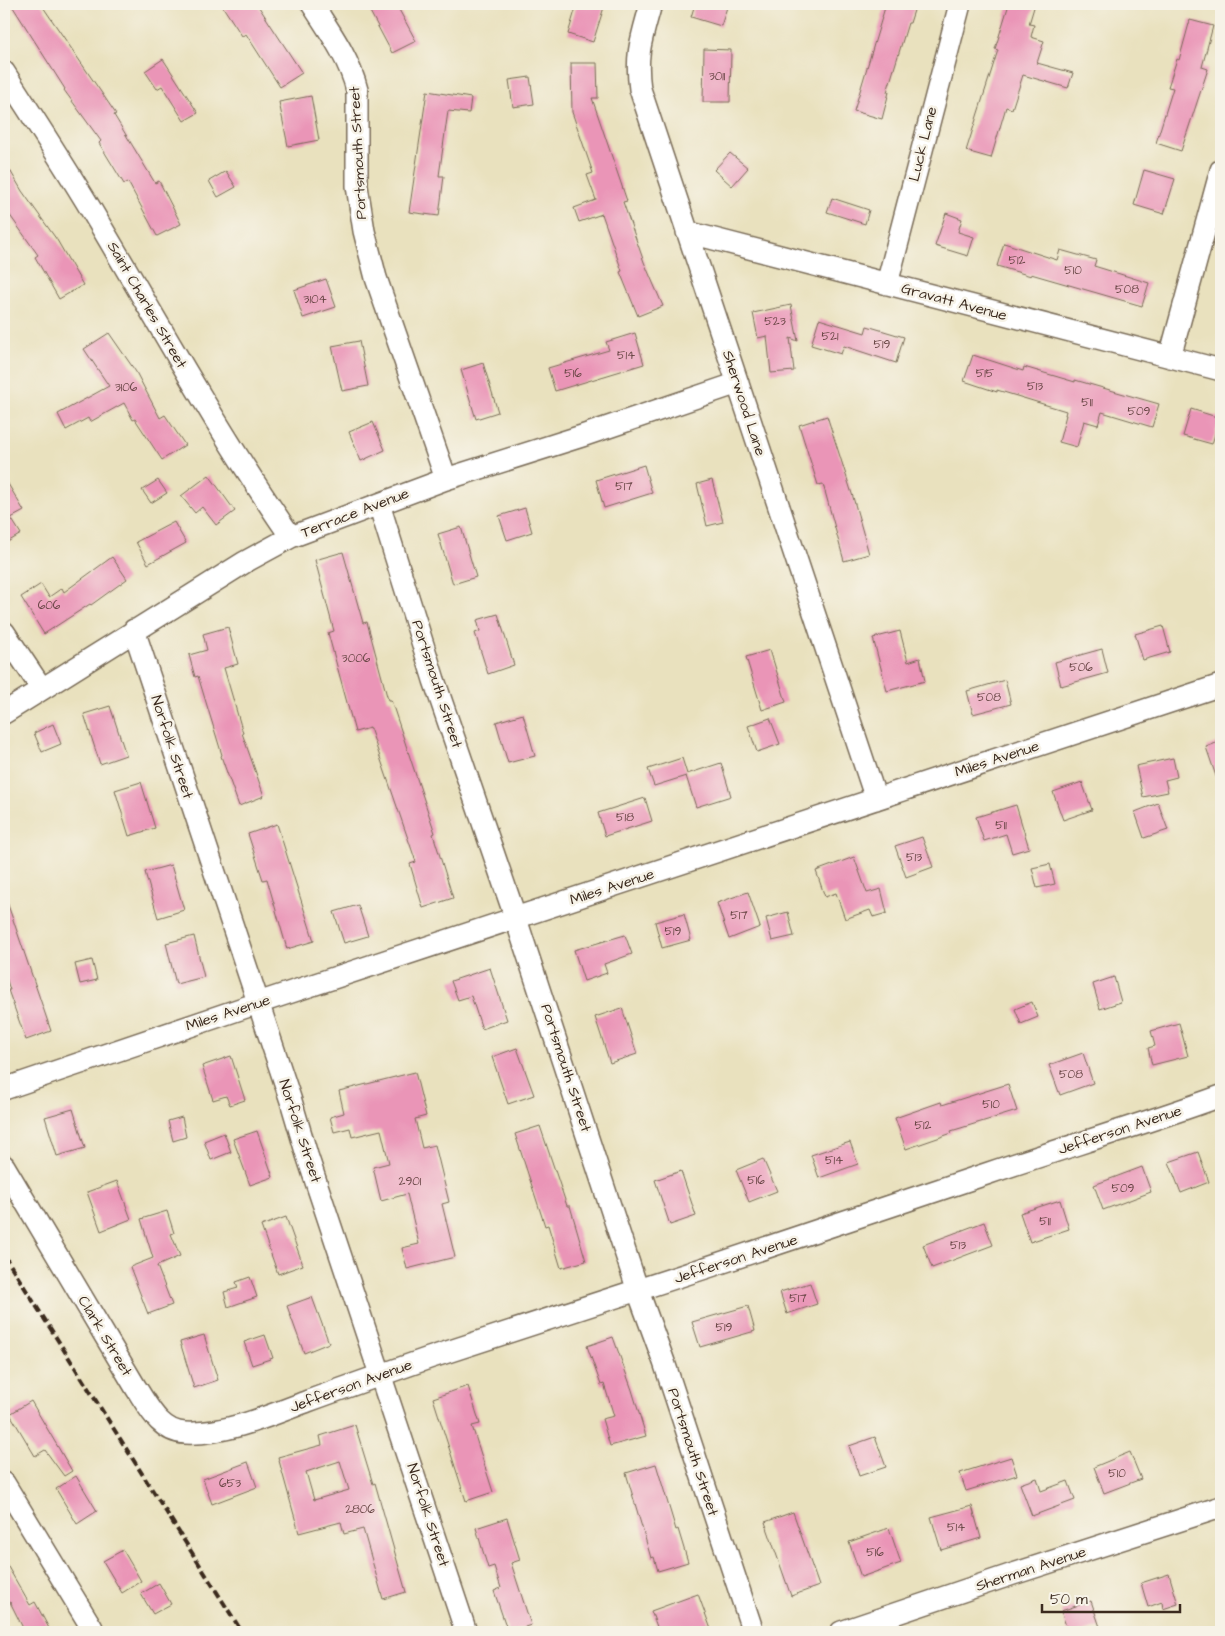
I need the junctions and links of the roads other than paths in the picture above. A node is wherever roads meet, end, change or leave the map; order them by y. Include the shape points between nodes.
1 (312, 4) edge
2 (651, 4) edge
3 (960, 4) edge
4 (4, 72) edge
5 (1221, 170) edge
6 (687, 232) junction
7 (887, 284) junction
8 (1170, 357) junction
9 (1221, 370) edge
10 (738, 383) junction
11 (446, 479) junction
12 (379, 504) junction
13 (291, 538) junction
14 (134, 630) junction
15 (4, 632) edge
16 (1221, 686) edge
17 (42, 689) junction
18 (4, 713) edge
19 (876, 799) junction
20 (516, 918) junction
21 (258, 1003) junction
22 (4, 1089) edge
23 (1221, 1096) edge
24 (4, 1166) edge
25 (638, 1291) junction
26 (380, 1374) junction
27 (250, 1420) joint
28 (4, 1483) edge
29 (1221, 1507) edge
30 (92, 1632) edge
31 (466, 1632) edge
32 (753, 1632) edge
33 (842, 1632) edge

1 - 11 street, Portsmouth Street via 344,54 357,90 357,186 364,231 376,278
2 - 6 street, Sherwood Lane via 639,47 637,68 640,88
3 - 7 street, Luck Lane
4 - 13 street, Saint Charles Street via 98,221 263,498
5 - 8 street
6 - 7 street, Gravatt Avenue
6 - 10 street, Sherwood Lane
7 - 8 street, Gravatt Avenue
8 - 9 street, Gravatt Avenue
10 - 11 street, Terrace Avenue
10 - 19 street, Sherwood Lane
11 - 12 street, Terrace Avenue
12 - 13 street, Terrace Avenue
12 - 20 street, Portsmouth Street via 434,680
13 - 14 street, Terrace Avenue via 245,562
14 - 17 street, Terrace Avenue
14 - 21 street, Norfolk Street
15 - 17 street
16 - 19 street, Miles Avenue
17 - 18 street, Terrace Avenue
19 - 20 street, Miles Avenue
20 - 21 street, Miles Avenue
20 - 25 street, Portsmouth Street
21 - 22 street, Miles Avenue
21 - 26 street, Norfolk Street
23 - 25 street, Jefferson Avenue
24 - 27 street, Clark Street via 158,1421 183,1433 220,1430
25 - 26 street, Jefferson Avenue
25 - 32 street, Portsmouth Street
26 - 27 street, Jefferson Avenue
26 - 31 street, Norfolk Street
28 - 30 street
29 - 33 street, Sherman Avenue

